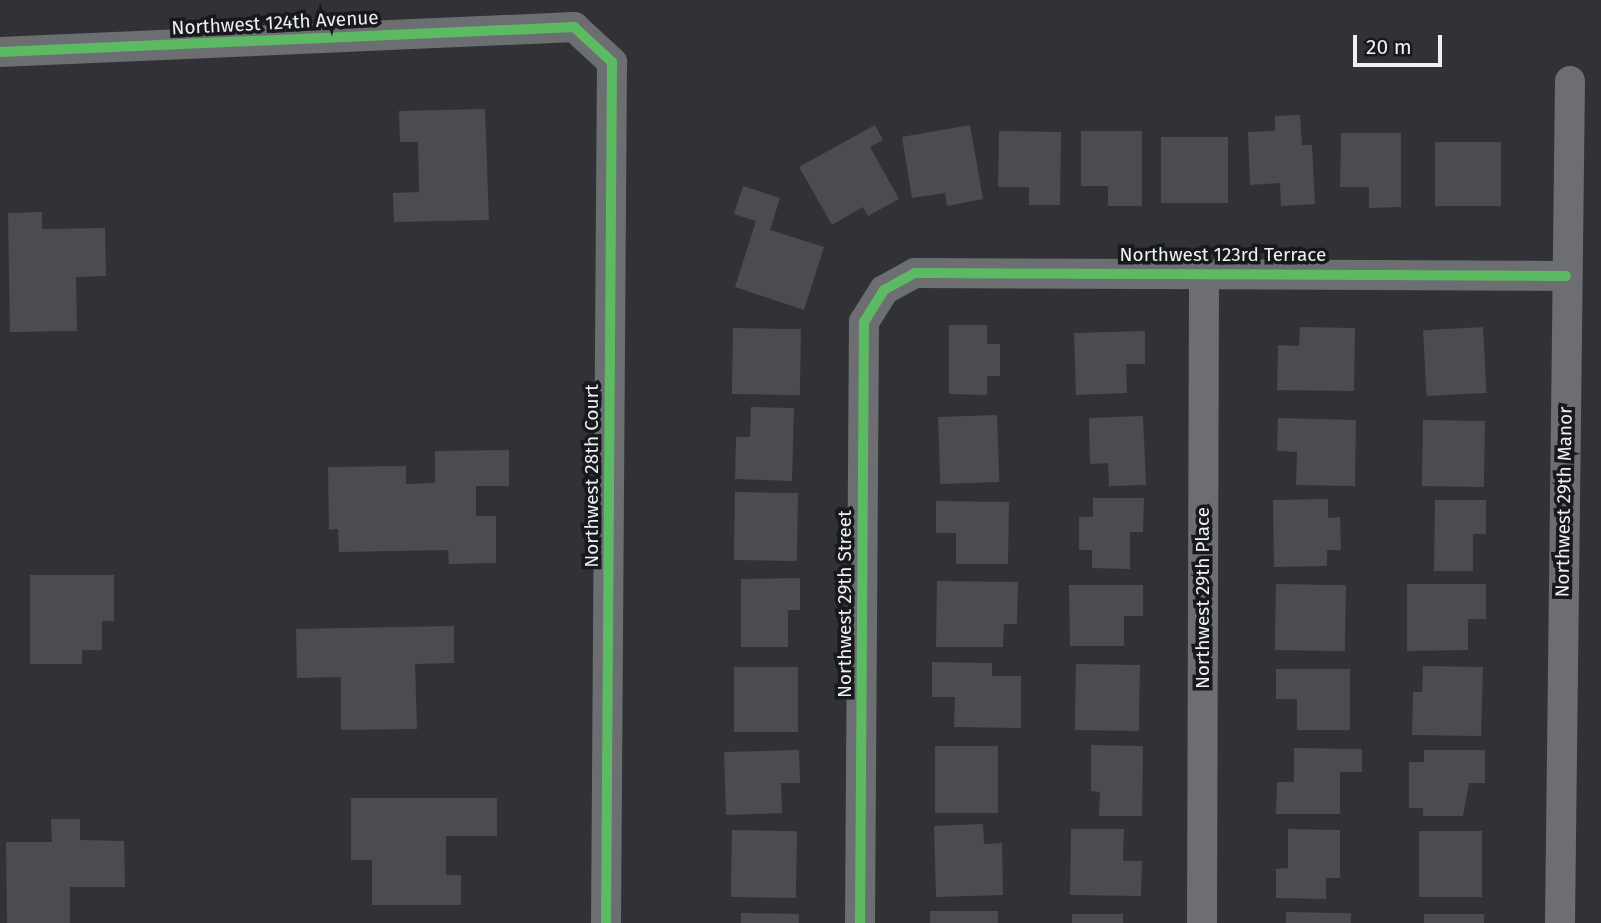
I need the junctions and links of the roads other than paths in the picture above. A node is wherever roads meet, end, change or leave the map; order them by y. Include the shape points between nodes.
1 (589, 37) joint
2 (0, 52) edge
3 (1570, 81) dead end
4 (1204, 272) junction
5 (1566, 276) junction
6 (884, 290) joint
7 (606, 923) edge
8 (860, 923) edge
9 (1202, 923) edge
10 (1560, 923) edge

1 - 2 street, Northwest 124th Avenue via 574,27
1 - 7 street, Northwest 28th Court via 612,62
3 - 5 street, Northwest 29th Manor
4 - 5 street, Northwest 123rd Terrace
4 - 6 street, Northwest 123rd Terrace via 915,273
4 - 9 street, Northwest 29th Place
5 - 10 street, Northwest 29th Manor
6 - 8 street, Northwest 29th Street via 864,323

